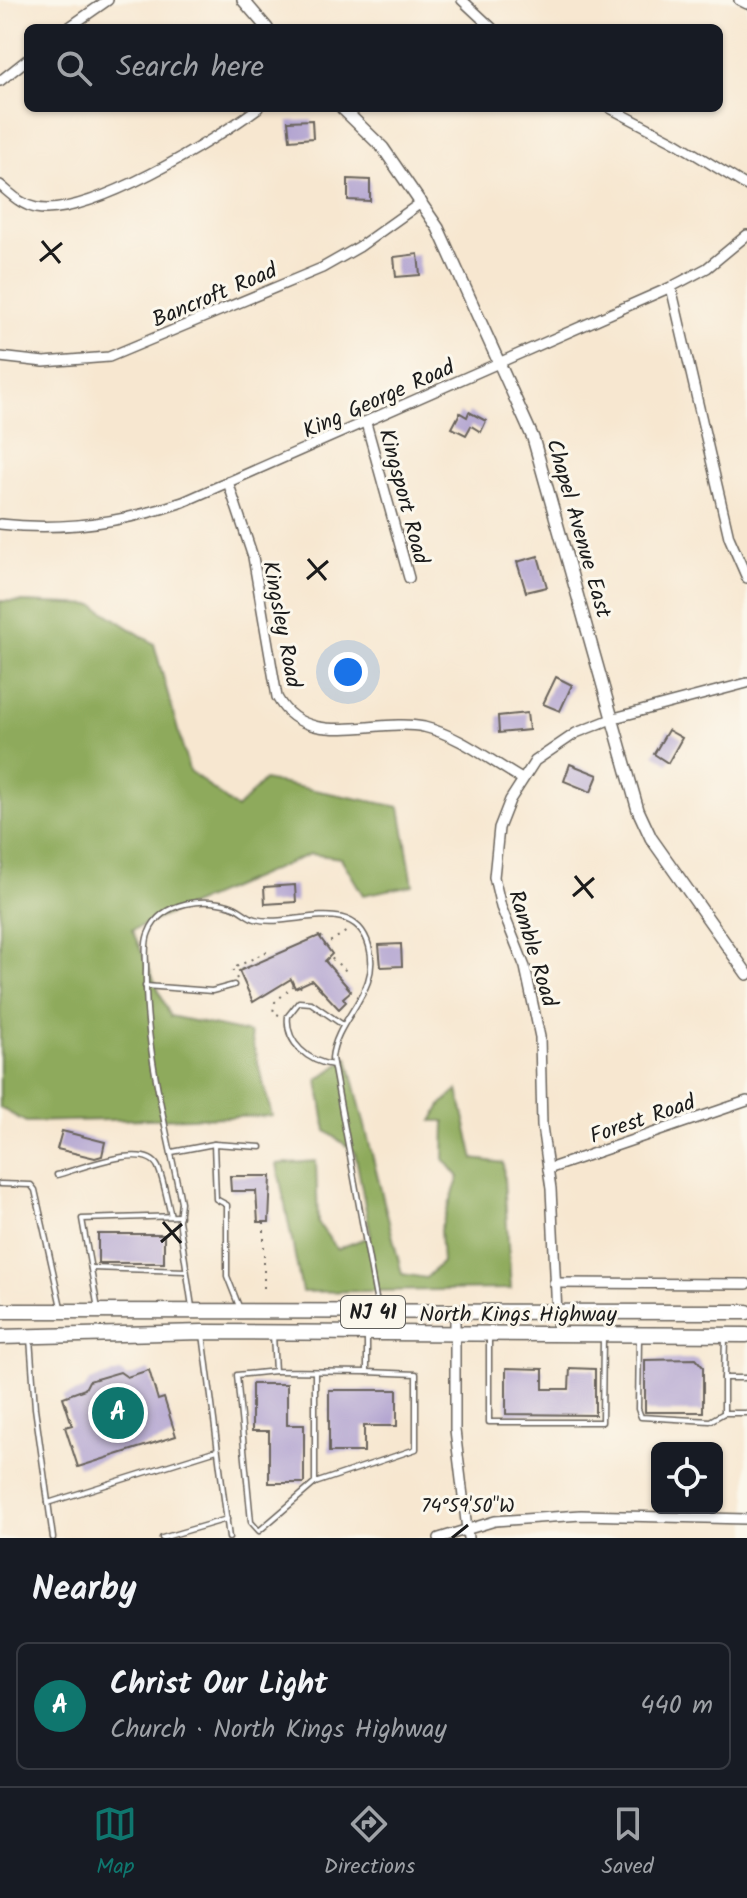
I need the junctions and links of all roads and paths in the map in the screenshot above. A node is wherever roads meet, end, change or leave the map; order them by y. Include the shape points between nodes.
1 (108, 0) edge
2 (243, 0) edge
3 (462, 0) edge
4 (739, 0) edge
5 (747, 4) edge
6 (74, 24) edge
7 (264, 24) edge
8 (488, 24) edge
9 (24, 62) edge
10 (0, 81) edge
11 (252, 112) edge
12 (346, 112) edge
13 (618, 112) edge
14 (0, 185) edge
15 (747, 186) edge
16 (422, 202) junction
17 (747, 235) edge
18 (671, 287) junction
19 (0, 357) edge
20 (501, 364) junction
21 (366, 423) junction
22 (228, 482) junction
23 (0, 524) edge
24 (409, 578) dead end
25 (747, 578) edge
26 (747, 683) edge
27 (614, 718) junction
28 (522, 779) junction
29 (354, 926) junction
30 (321, 936) dead end
31 (268, 951) dead end
32 (326, 963) dead end
33 (350, 974) dead end
34 (747, 974) edge
35 (236, 984) joint
36 (145, 986) junction
37 (293, 986) dead end
38 (300, 986) dead end
39 (303, 992) dead end
40 (279, 1015) dead end
41 (343, 1025) junction
42 (333, 1065) junction
43 (747, 1101) edge
44 (214, 1144) junction
45 (261, 1147) dead end
46 (172, 1152) junction
47 (548, 1169) junction
48 (57, 1175) dead end
49 (0, 1184) edge
50 (171, 1216) junction
51 (180, 1216) junction
52 (264, 1222) dead end
53 (91, 1268) junction
54 (186, 1271) junction
55 (554, 1283) junction
56 (747, 1284) edge
57 (264, 1294) dead end
58 (0, 1311) edge
59 (62, 1311) junction
60 (98, 1312) junction
61 (193, 1312) junction
62 (241, 1312) junction
63 (379, 1312) junction
64 (455, 1312) junction
65 (555, 1312) junction
66 (747, 1312) edge
67 (203, 1332) junction
68 (273, 1333) junction
69 (367, 1334) junction
70 (455, 1335) junction
71 (489, 1335) junction
72 (558, 1335) junction
73 (603, 1335) junction
74 (639, 1335) junction
75 (725, 1335) junction
76 (747, 1335) edge
77 (66, 1336) junction
78 (0, 1337) edge
79 (30, 1338) junction
80 (275, 1371) junction
81 (315, 1372) junction
82 (367, 1372) junction
83 (724, 1378) junction
84 (747, 1378) edge
85 (724, 1413) junction
86 (747, 1413) edge
87 (217, 1450) junction
88 (315, 1483) junction
89 (47, 1503) junction
90 (227, 1519) junction
91 (747, 1519) edge
92 (468, 1534) edge
93 (53, 1538) edge
94 (162, 1538) edge
95 (229, 1538) edge
96 (439, 1538) edge

1 - 6 street
2 - 7 street
3 - 8 street
4 - 5 street
9 - 10 street
11 - 14 street via 177,162 51,209 22,203
12 - 16 street, Chapel Avenue East via 383,148
13 - 15 street
16 - 19 street, Bancroft Road via 322,268 109,357 44,362
16 - 20 street, Chapel Avenue East
17 - 18 street, King George Road via 707,268
18 - 20 street, King George Road
18 - 25 street via 723,515
20 - 21 street, King George Road
20 - 27 street, Chapel Avenue East via 546,473
21 - 22 street, King George Road
21 - 24 street, Kingsport Road
22 - 23 street, King George Road via 116,521
22 - 28 street, Kingsley Road via 253,557 277,697 284,709 314,727 425,727
26 - 27 street, Ramble Road
27 - 28 street, Ramble Road via 550,749
27 - 34 street, Chapel Avenue East via 638,810 651,838
28 - 47 street, Ramble Road via 499,828 494,877 534,1004
29 - 30 path via 325,945
29 - 36 lane via 336,915 255,919 233,907 195,900 158,918 148,933
29 - 41 lane via 369,946 371,967 368,988
31 - 35 path via 232,969
32 - 33 path via 331,958
35 - 36 lane via 212,991
36 - 46 lane via 145,1020
37 - 40 path via 275,1002 273,1012
38 - 39 path
41 - 42 lane via 333,1043
41 - 42 lane via 311,1003 299,1002 288,1016 291,1034 305,1055
42 - 63 lane
43 - 47 street, Forest Road
44 - 45 lane
44 - 46 lane
44 - 62 lane via 216,1199 227,1205 227,1276
46 - 51 lane
47 - 55 street, Ramble Road
48 - 50 lane via 136,1153 150,1157
49 - 59 lane via 31,1185 35,1190
50 - 51 lane
50 - 53 lane via 82,1219
51 - 54 lane
52 - 57 path
53 - 54 lane
53 - 60 lane
54 - 61 lane
55 - 56 street
55 - 65 street, Ramble Road
58 - 59 main road, North Kings Highway / NJ 41
59 - 60 main road, North Kings Highway / NJ 41
59 - 77 lane
60 - 61 main road, North Kings Highway / NJ 41
61 - 62 main road, North Kings Highway / NJ 41
62 - 63 main road, North Kings Highway / NJ 41
63 - 64 main road, North Kings Highway / NJ 41
64 - 65 main road, North Kings Highway / NJ 41
64 - 70 street
65 - 66 main road, North Kings Highway / NJ 41
65 - 72 street, Ramble Road
67 - 68 main road, North Kings Highway / NJ 41
67 - 77 main road, North Kings Highway / NJ 41
67 - 87 lane
68 - 69 main road, North Kings Highway / NJ 41
68 - 80 lane
69 - 70 main road, North Kings Highway / NJ 41
69 - 82 lane
70 - 71 main road, North Kings Highway / NJ 41
70 - 92 street via 455,1430
71 - 72 main road, North Kings Highway / NJ 41
71 - 73 lane via 489,1422 602,1422
72 - 73 main road, North Kings Highway / NJ 41
73 - 74 main road, North Kings Highway / NJ 41
74 - 75 main road, North Kings Highway / NJ 41
74 - 85 lane via 641,1417 710,1421
75 - 76 main road, North Kings Highway / NJ 41
75 - 83 lane
77 - 79 main road, North Kings Highway / NJ 41
78 - 79 main road, North Kings Highway / NJ 41
79 - 89 lane
80 - 81 lane
80 - 88 lane via 237,1375 251,1522 259,1531
81 - 82 lane
81 - 88 lane
82 - 88 lane via 416,1374 416,1449
83 - 84 lane
83 - 85 lane
85 - 86 lane
87 - 89 lane
87 - 90 lane
89 - 93 lane
90 - 94 lane
90 - 95 lane
91 - 92 street via 581,1515 495,1521
92 - 96 street

